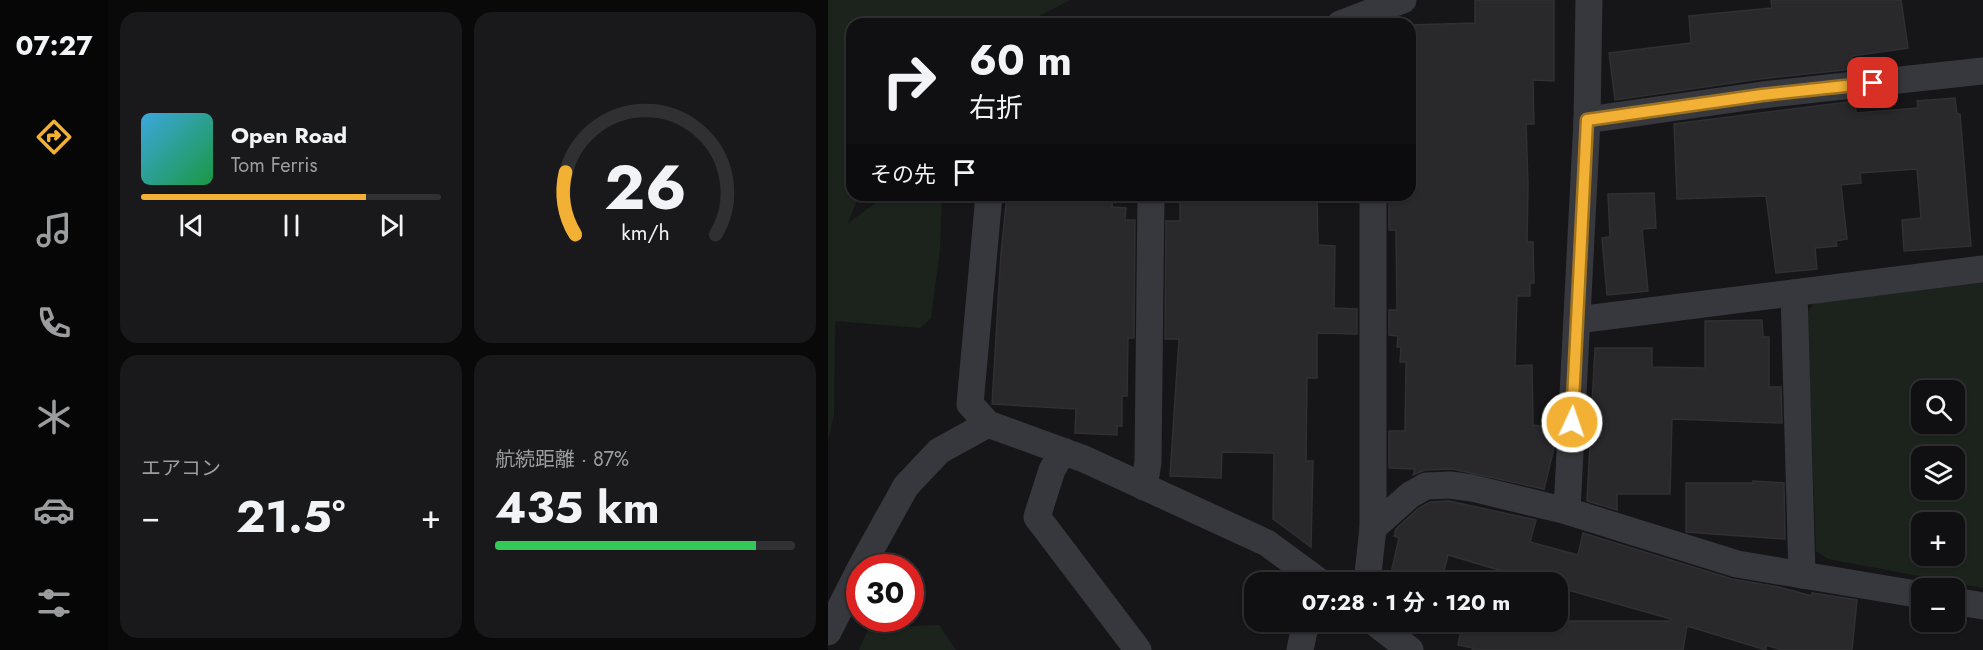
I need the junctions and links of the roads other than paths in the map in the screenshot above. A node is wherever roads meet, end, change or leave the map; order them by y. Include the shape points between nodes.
1 (1403, 0) edge
2 (1589, 0) edge
3 (1370, 18) edge
4 (1983, 71) edge
5 (1587, 120) junction
6 (988, 201) edge
7 (1152, 201) edge
8 (1373, 201) edge
9 (1983, 269) edge
10 (1794, 293) junction
11 (1577, 320) junction
12 (988, 424) junction
13 (1063, 451) junction
14 (1144, 487) junction
15 (1567, 511) junction
16 (1373, 528) junction
17 (868, 554) edge
18 (1307, 572) edge
19 (1368, 572) edge
20 (1802, 575) junction
21 (1911, 593) edge
22 (846, 596) edge
23 (1965, 603) edge
24 (1983, 606) edge
25 (828, 632) edge
26 (1304, 632) edge
27 (1387, 632) edge
28 (1138, 650) edge
29 (1300, 650) edge
30 (1410, 650) edge

1 - 3 street
2 - 5 street
4 - 5 street via 1762,95
5 - 11 street
6 - 12 street via 970,404
7 - 14 street via 1148,462
8 - 16 street
9 - 10 street
10 - 11 street
10 - 20 street
11 - 15 street
12 - 13 street
12 - 17 street via 939,451 906,486
13 - 14 street
13 - 28 street via 1052,470 1038,517
14 - 18 street via 1268,543
15 - 16 street via 1472,488 1426,486
15 - 20 street via 1737,564
16 - 19 street
20 - 21 street
22 - 25 street
23 - 24 street
26 - 29 street
27 - 30 street

